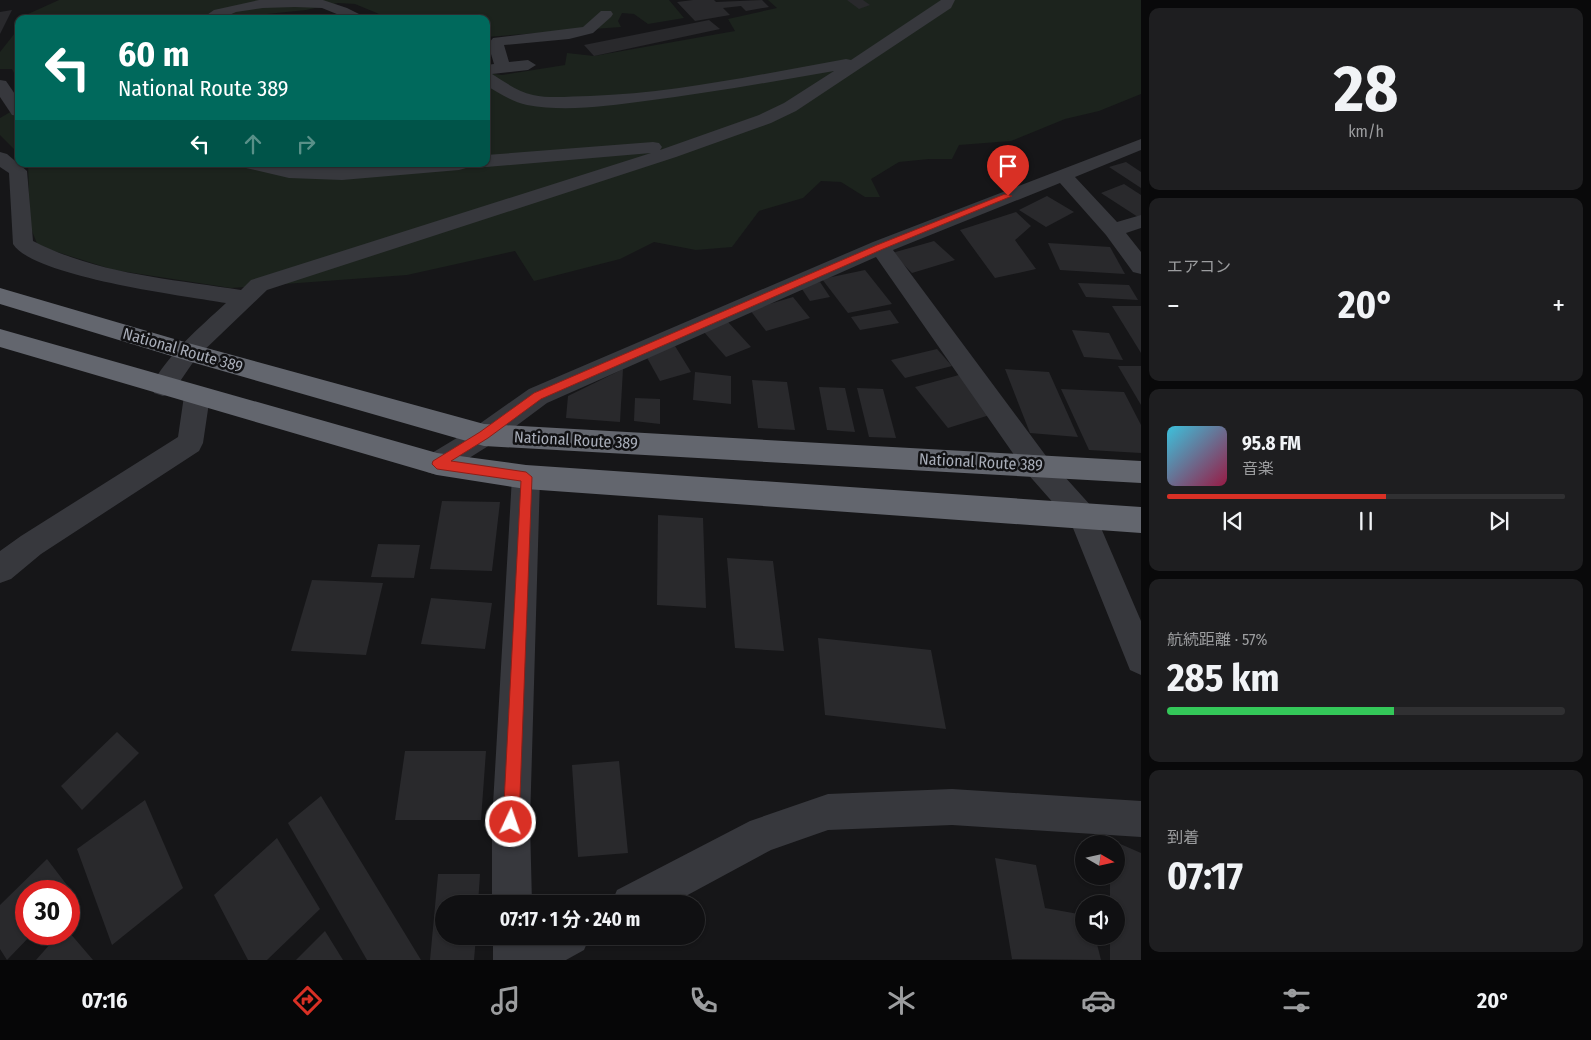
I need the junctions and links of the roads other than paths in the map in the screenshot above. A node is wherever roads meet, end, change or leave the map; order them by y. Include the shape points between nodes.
1 (615, 0) edge
2 (948, 0) edge
3 (606, 14) junction
4 (216, 15) edge
5 (352, 15) edge
6 (614, 30) dead end
7 (855, 64) junction
8 (528, 65) dead end
9 (504, 68) junction
10 (490, 75) edge
11 (490, 78) edge
12 (0, 85) edge
13 (15, 107) edge
14 (697, 143) junction
15 (1141, 144) edge
16 (0, 158) edge
17 (490, 161) edge
18 (266, 167) edge
19 (424, 167) edge
20 (1062, 174) junction
21 (1141, 221) edge
22 (1113, 230) junction
23 (880, 247) junction
24 (1141, 268) edge
25 (0, 296) edge
26 (245, 298) junction
27 (0, 338) edge
28 (188, 352) junction
29 (163, 386) junction
30 (197, 396) junction
31 (484, 435) junction
32 (437, 464) junction
33 (1036, 464) junction
34 (1141, 472) edge
35 (526, 477) junction
36 (1082, 516) junction
37 (1141, 520) edge
38 (0, 568) edge
39 (1141, 658) edge
40 (1141, 819) edge
41 (512, 895) edge
42 (648, 895) edge
43 (513, 945) edge
44 (553, 945) edge
45 (513, 960) edge
46 (525, 960) edge

1 - 3 street
2 - 7 street via 946,6
3 - 6 street
3 - 9 street via 588,30 498,41 496,44
4 - 5 street via 231,7 264,2 321,3
7 - 11 street via 612,100 529,100 503,89
7 - 14 street via 790,107
8 - 9 street
9 - 10 street
12 - 13 street
14 - 17 street
14 - 26 street via 393,244 260,284
15 - 20 street
16 - 26 street via 18,172 23,244 39,254 101,273
18 - 19 street via 289,172 342,174
20 - 22 street
20 - 23 street
21 - 22 street
22 - 24 street
23 - 31 street via 538,396
23 - 33 street
25 - 28 highway, National Route 389
26 - 28 street
27 - 29 highway
28 - 29 street
28 - 31 highway, National Route 389
29 - 30 highway
30 - 32 highway
30 - 38 street via 190,444
31 - 32 street
31 - 33 highway, National Route 389
32 - 35 highway
33 - 34 highway, National Route 389
33 - 36 street
35 - 36 highway
35 - 41 street via 511,822
36 - 37 highway
36 - 39 street
40 - 42 street via 952,807 828,812 763,834
43 - 45 street
44 - 46 street

